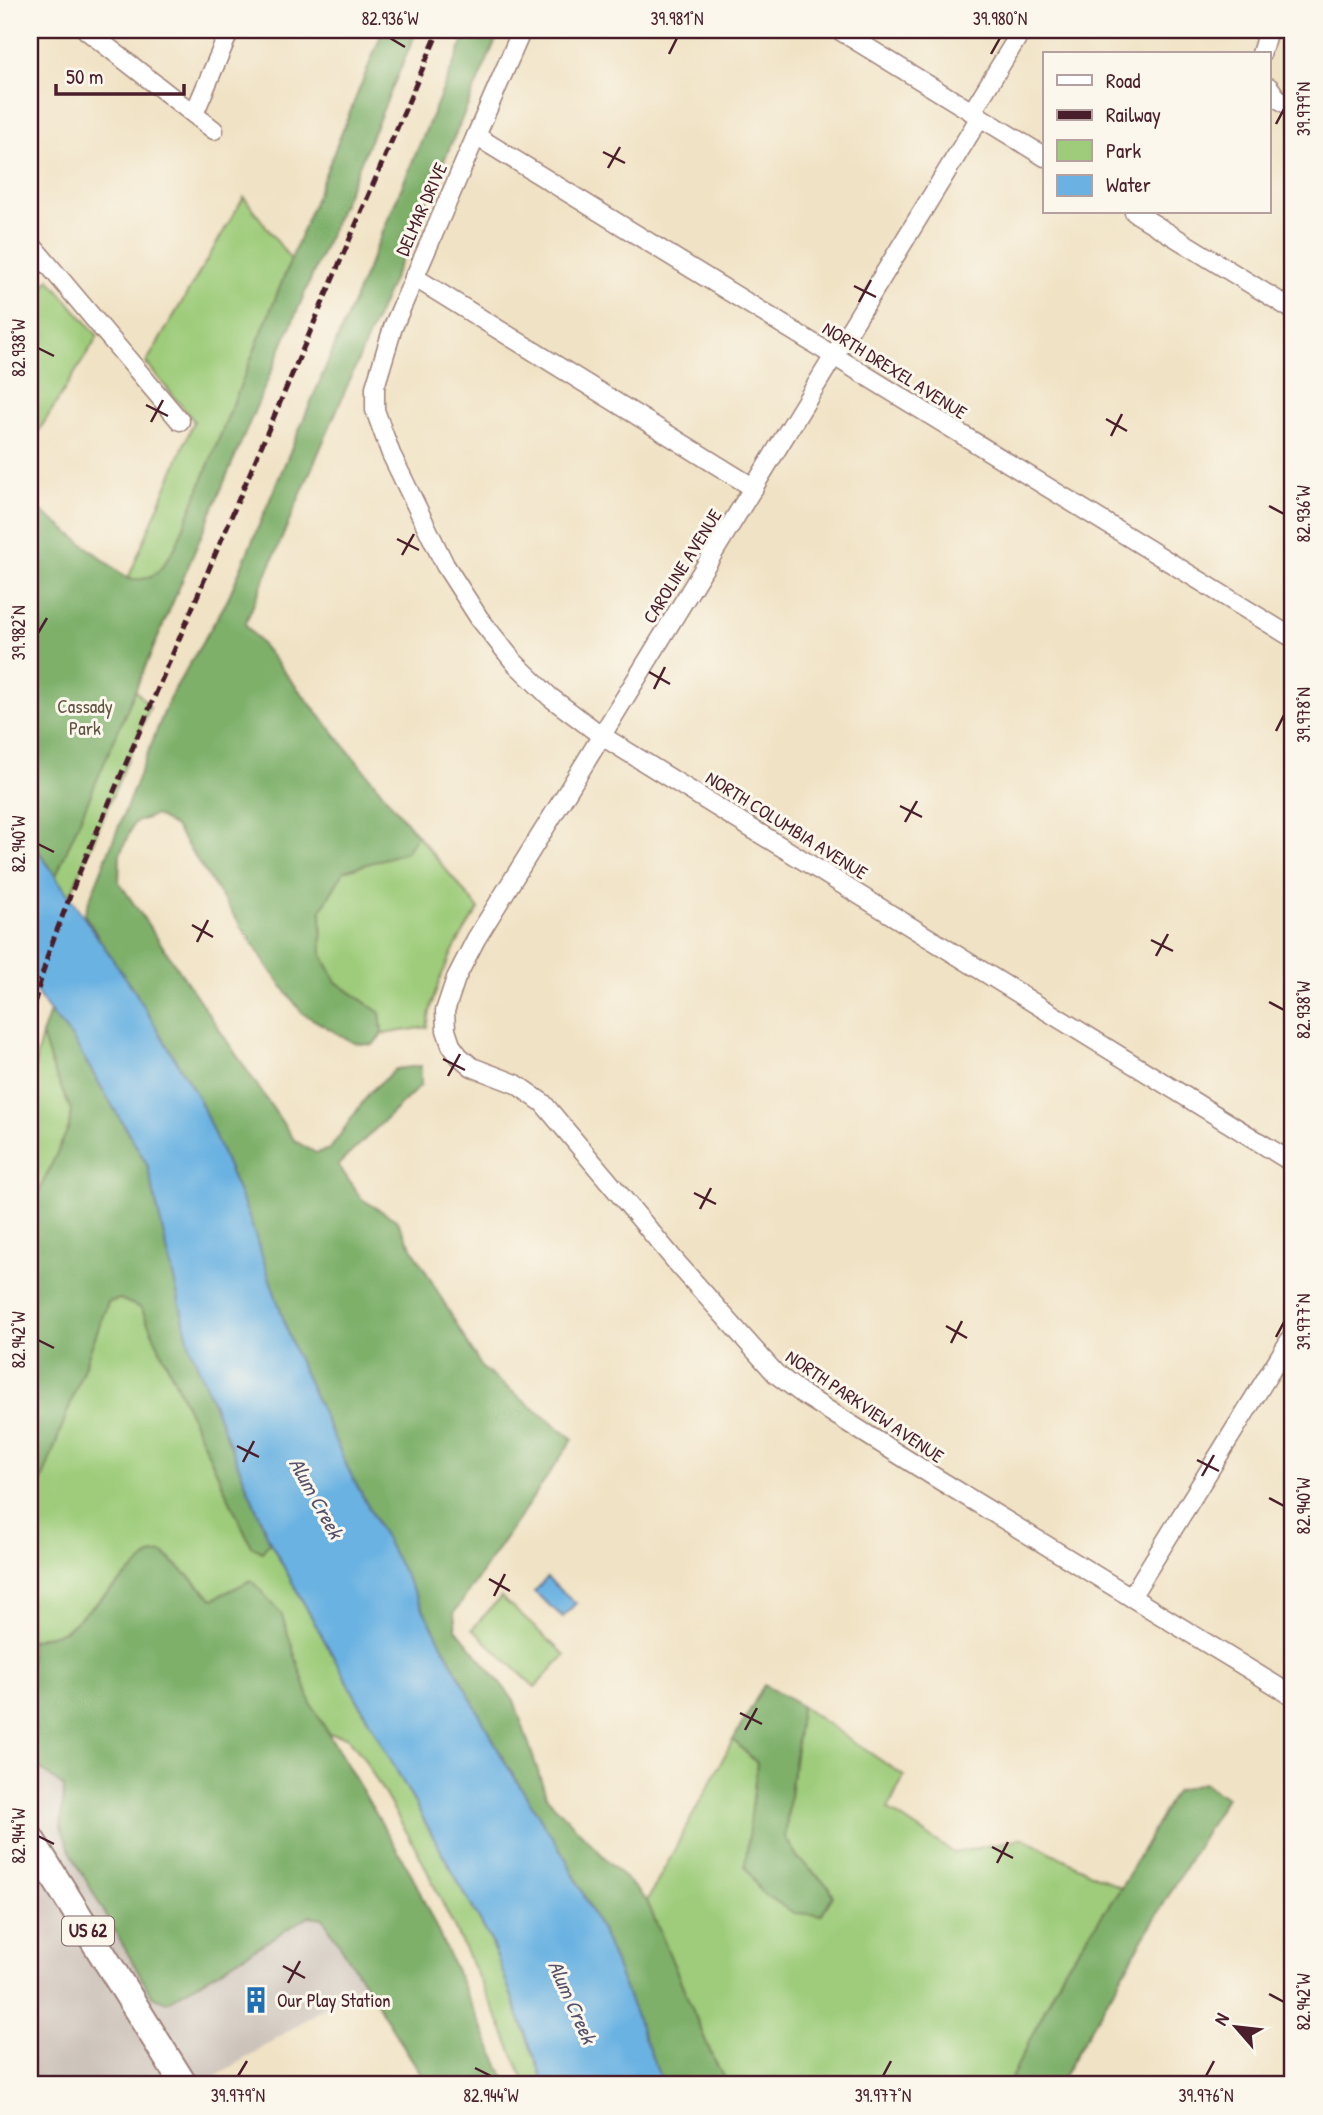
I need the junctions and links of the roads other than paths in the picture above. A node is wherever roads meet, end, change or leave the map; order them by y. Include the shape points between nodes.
1 (86, 30) edge
2 (230, 30) edge
3 (522, 30) edge
4 (839, 30) edge
5 (1022, 30) edge
6 (1268, 30) edge
7 (1262, 52) edge
8 (1270, 88) edge
9 (1293, 108) edge
10 (194, 114) junction
11 (976, 114) junction
12 (214, 130) dead end
13 (476, 136) junction
14 (1043, 156) edge
15 (1137, 214) edge
16 (30, 243) edge
17 (414, 277) junction
18 (1293, 310) edge
19 (833, 356) junction
20 (375, 410) joint
21 (180, 421) dead end
22 (754, 488) junction
23 (1293, 638) edge
24 (602, 736) junction
25 (452, 1045) joint
26 (1293, 1163) edge
27 (1293, 1335) edge
28 (1131, 1597) junction
29 (1293, 1696) edge
30 (30, 1838) edge
31 (184, 2085) edge

1 - 10 street
2 - 10 street
3 - 13 street, DELMAR DRIVE
4 - 11 street
5 - 11 street, CAROLINE AVENUE
6 - 7 street
8 - 9 street
10 - 12 street
11 - 14 street
11 - 19 street, CAROLINE AVENUE
13 - 17 street, DELMAR DRIVE
13 - 19 street, NORTH DREXEL AVENUE
15 - 18 street
16 - 21 street
17 - 20 street, DELMAR DRIVE via 380,366
17 - 22 street
19 - 22 street, CAROLINE AVENUE
19 - 23 street, NORTH DREXEL AVENUE
20 - 24 street, NORTH COLUMBIA AVENUE via 391,454 446,565 479,618 550,697
22 - 24 street, CAROLINE AVENUE
24 - 25 street, CAROLINE AVENUE via 475,939 456,978 446,1011
24 - 26 street, NORTH COLUMBIA AVENUE
25 - 28 street, NORTH PARKVIEW AVENUE via 472,1067 516,1084 543,1103 776,1374
27 - 28 street
28 - 29 street, NORTH PARKVIEW AVENUE
30 - 31 main road, US 62

